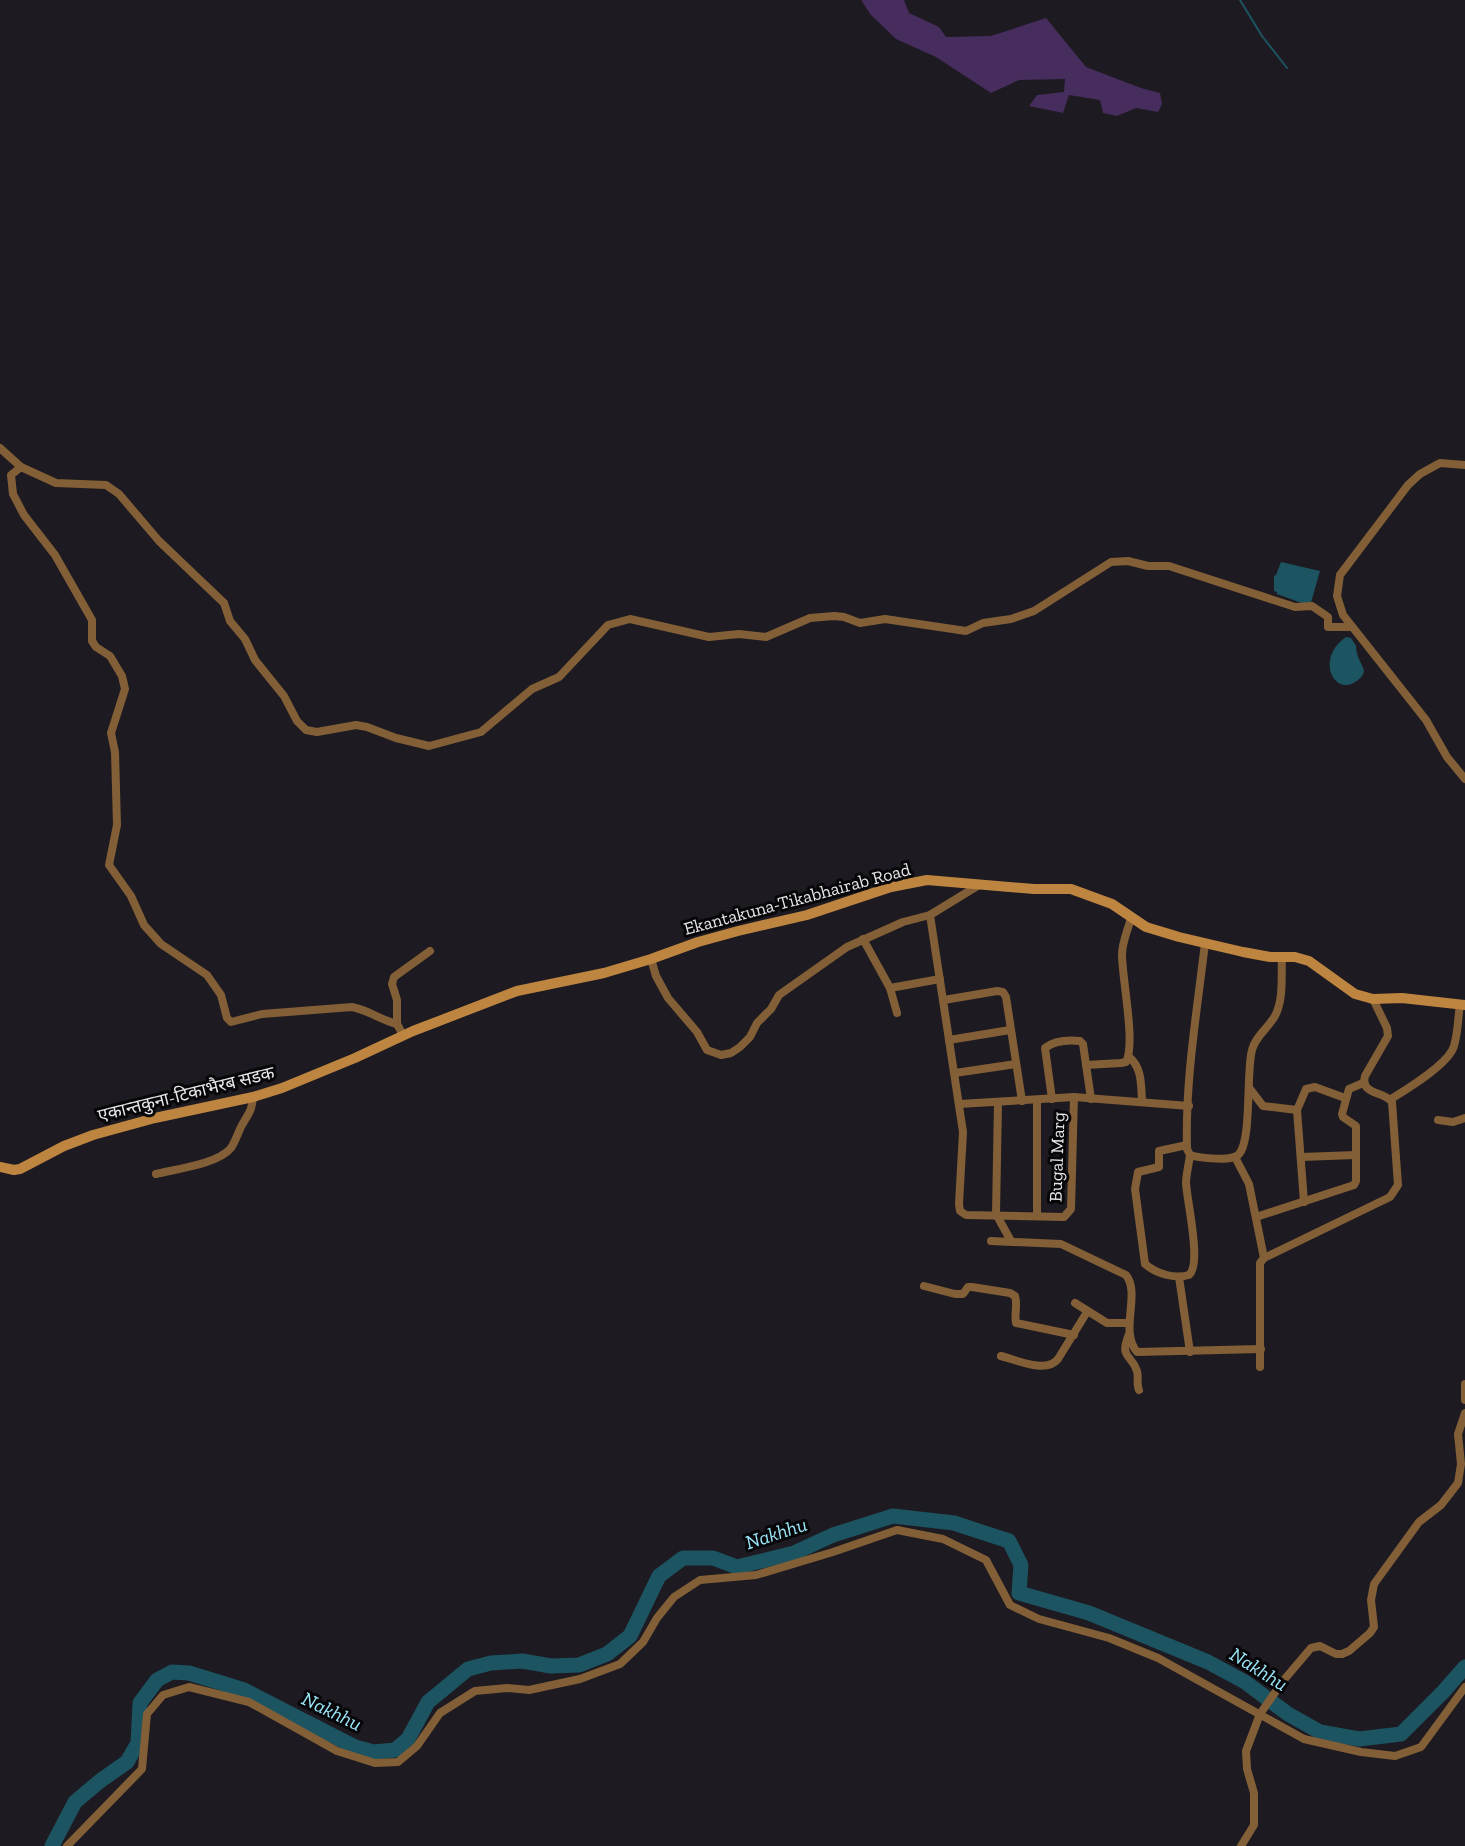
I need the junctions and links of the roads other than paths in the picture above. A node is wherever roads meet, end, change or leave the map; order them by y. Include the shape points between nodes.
1 (0, 448) edge
2 (1465, 465) edge
3 (21, 467) junction
4 (1352, 627) junction
5 (1465, 779) edge
6 (979, 885) junction
7 (930, 915) junction
8 (1131, 918) junction
9 (863, 939) junction
10 (1205, 943) junction
11 (430, 951) dead end
12 (1282, 957) junction
13 (651, 959) junction
14 (940, 979) junction
15 (890, 988) junction
16 (1373, 999) junction
17 (944, 1000) junction
18 (1462, 1004) edge
19 (897, 1013) dead end
20 (397, 1024) junction
21 (1010, 1030) junction
22 (408, 1033) junction
23 (949, 1040) junction
24 (1129, 1056) junction
25 (1016, 1064) junction
26 (1086, 1065) junction
27 (955, 1073) junction
28 (1363, 1083) junction
29 (1249, 1088) junction
30 (253, 1097) junction
31 (1074, 1097) junction
32 (1345, 1098) junction
33 (1052, 1099) junction
34 (1091, 1099) junction
35 (1391, 1099) junction
36 (1037, 1100) junction
37 (1022, 1101) junction
38 (1142, 1101) junction
39 (998, 1102) junction
40 (959, 1104) junction
41 (1189, 1106) junction
42 (1297, 1110) junction
43 (1465, 1118) edge
44 (1438, 1120) dead end
45 (1187, 1145) junction
46 (1190, 1155) junction
47 (1356, 1155) junction
48 (1235, 1157) junction
49 (1301, 1157) junction
50 (0, 1167) edge
51 (156, 1174) dead end
52 (1304, 1202) junction
53 (996, 1215) junction
54 (1037, 1216) junction
55 (1256, 1217) junction
56 (991, 1241) dead end
57 (1011, 1241) junction
58 (1264, 1258) junction
59 (1179, 1277) junction
60 (924, 1286) dead end
61 (1075, 1303) dead end
62 (1087, 1312) junction
63 (1129, 1323) junction
64 (1130, 1333) junction
65 (1074, 1335) junction
66 (1261, 1349) junction
67 (1190, 1352) junction
68 (1001, 1356) dead end
69 (1260, 1367) dead end
70 (1465, 1384) edge
71 (1139, 1390) dead end
72 (1465, 1400) edge
73 (1465, 1413) edge
74 (1465, 1687) edge
75 (1262, 1712) junction
76 (67, 1846) edge
77 (1241, 1846) edge

1 - 3 street
2 - 4 street via 1440,463 1420,474 1348,562 1340,575 1337,596
3 - 4 street via 56,483 106,485 119,494 159,541 224,603 230,621 255,660 306,730 317,732 356,725 429,746 481,732 532,689 559,677 608,625 630,619 709,638 739,634 766,637 810,618 834,616 860,623 885,619 966,631 1034,610 1111,562 1119,561 1168,566 1295,607 1312,606 1328,617 1328,627
3 - 20 street via 11,475 13,494 82,601 92,621 92,641 110,656 122,676 125,688 111,733 117,825 110,865 144,925 161,944 207,975 221,995 231,1022 262,1014 352,1007
4 - 5 street via 1426,720
6 - 7 street
6 - 8 main road, Ekantakuna-Tikabhairab Road via 1071,889 1112,904
6 - 13 main road, Ekantakuna-Tikabhairab Road via 927,880 891,887
7 - 9 street
7 - 14 street, Bugal Marg
8 - 10 main road, Ekantakuna-Tikabhairab Road via 1146,927
8 - 24 street via 1122,955
9 - 13 street via 778,995 750,1037 731,1053 721,1055 706,1050 697,1032 668,998
9 - 15 street
10 - 12 main road, Ekantakuna-Tikabhairab Road
10 - 41 street
11 - 20 street via 394,976
12 - 16 main road, Ekantakuna-Tikabhairab Road via 1309,961 1355,994
12 - 29 street via 1276,1013 1252,1050
13 - 22 main road, Ekantakuna-Tikabhairab Road via 517,991
14 - 15 street
14 - 17 street, Bugal Marg
15 - 19 street
16 - 18 main road, Ekantakuna-Tikabhairab Road
16 - 28 street via 1388,1036
17 - 21 street via 1003,992
17 - 23 street, Bugal Marg
18 - 35 street via 1451,1052 1428,1075
20 - 22 street
21 - 23 street
21 - 25 street
22 - 30 main road, एकान्तकुना-टिकाभैरब सडक
23 - 27 street, Bugal Marg
24 - 26 street via 1126,1062
24 - 38 street via 1138,1068
25 - 27 street
25 - 37 street
26 - 33 street via 1080,1041 1046,1048
26 - 34 street
27 - 40 street, Bugal Marg
28 - 32 street via 1352,1086
28 - 35 street via 1372,1092
29 - 42 street via 1263,1106
29 - 48 street via 1243,1146
30 - 50 main road, एकान्तकुना-टिकाभैरब सडक via 93,1135 20,1169
30 - 51 street via 251,1114 223,1155
31 - 33 street, Bugal Marg
31 - 34 street, Bugal Marg
31 - 54 street, Bugal Marg via 1071,1209 1064,1218
32 - 42 street via 1310,1088
32 - 47 street via 1342,1114 1356,1126
33 - 36 street, Bugal Marg
34 - 38 street, Bugal Marg
35 - 58 street via 1398,1185 1395,1192
36 - 37 street, Bugal Marg
36 - 54 street
37 - 39 street, Bugal Marg
38 - 41 street, Bugal Marg
39 - 40 street, Bugal Marg
39 - 53 street
40 - 53 street, Bugal Marg via 963,1132 960,1211 966,1215
41 - 45 street
42 - 49 street
43 - 44 street via 1453,1122
45 - 46 street
45 - 59 street via 1159,1151 1159,1167 1137,1172 1145,1264
46 - 48 street via 1208,1159
46 - 59 street via 1186,1182 1194,1267 1189,1275
47 - 49 street
47 - 52 street via 1354,1185
48 - 55 street via 1249,1184
49 - 52 street
52 - 55 street
53 - 54 street, Bugal Marg
53 - 57 street
55 - 58 street
56 - 57 street
57 - 63 street via 1061,1244 1126,1275 1131,1285
58 - 66 street via 1258,1268
59 - 67 street
60 - 65 street via 955,1294 963,1294 968,1287 1010,1293 1017,1301 1016,1323
61 - 62 street
62 - 63 street via 1107,1323
62 - 65 street
63 - 64 street
64 - 67 street via 1137,1352
64 - 71 street via 1126,1355 1136,1368
65 - 68 street via 1056,1363 1048,1367
66 - 67 street
66 - 69 street
70 - 72 street
73 - 75 street via 1458,1434 1458,1483 1442,1505 1419,1522 1374,1584 1371,1633 1342,1654 1320,1646 1311,1648
74 - 75 street via 1421,1747 1395,1756 1304,1739
75 - 76 street via 1158,1658 1109,1638 1039,1619 1010,1605 986,1560 943,1539 897,1530 756,1575 700,1580 674,1597 643,1642 620,1664 580,1679 530,1690 476,1691 440,1713 417,1746 398,1762 375,1763 337,1751 249,1702 189,1687 163,1695 147,1714 142,1769
75 - 77 street via 1246,1751 1254,1793 1254,1825

